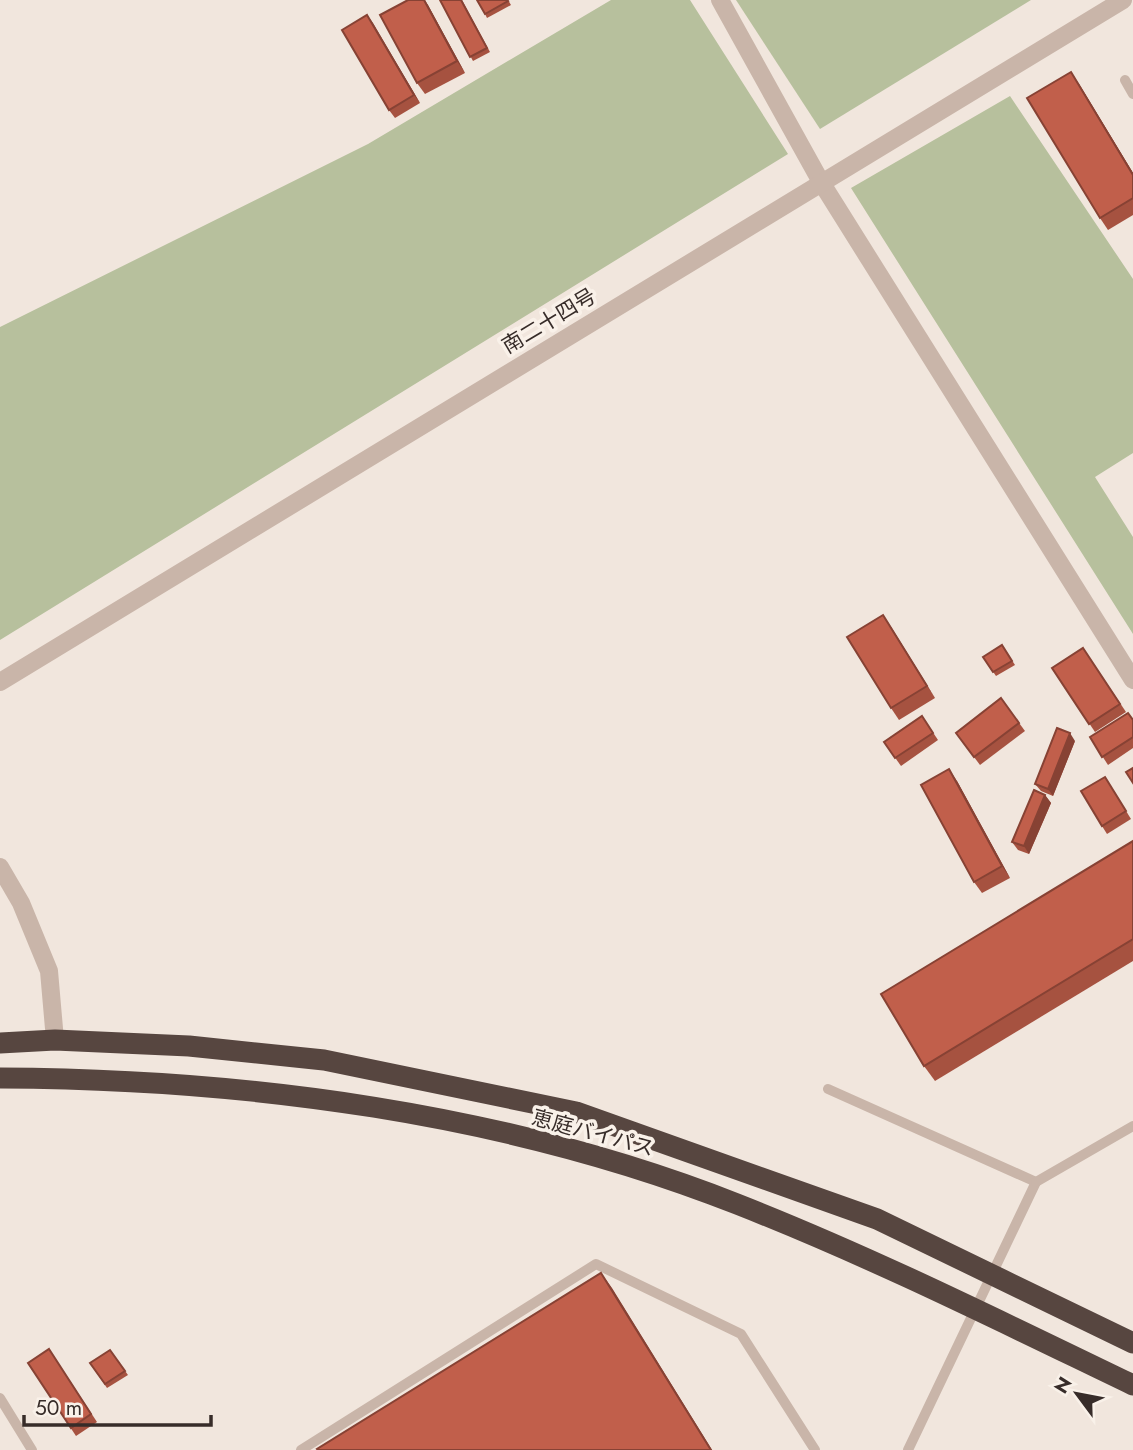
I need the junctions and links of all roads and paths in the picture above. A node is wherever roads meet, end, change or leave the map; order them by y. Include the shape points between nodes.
1 (720, 0) edge
2 (1123, 0) edge
3 (1125, 80) dead end
4 (1133, 94) edge
5 (821, 181) junction
6 (1133, 681) edge
7 (0, 682) edge
8 (0, 867) edge
9 (55, 1040) junction
10 (0, 1043) edge
11 (0, 1078) edge
12 (828, 1089) dead end
13 (1133, 1126) edge
14 (1036, 1182) junction
15 (992, 1275) junction
16 (975, 1309) junction
17 (1133, 1343) edge
18 (1133, 1385) edge
19 (0, 1398) edge
20 (32, 1450) edge
21 (301, 1450) edge
22 (815, 1450) edge
23 (908, 1450) edge

1 - 5 street
2 - 5 street, 南二十四号
3 - 4 lane
5 - 6 street
5 - 7 street, 南二十四号
8 - 9 street via 21,903 49,971
9 - 10 highway, 恵庭バイパス
9 - 15 highway, 恵庭バイパス via 190,1046 324,1060 576,1112 877,1219
11 - 16 highway, 恵庭バイパス via 60,1078 315,1097 438,1118 635,1169 737,1203
12 - 14 lane
13 - 14 lane
14 - 15 lane
15 - 16 lane
15 - 17 highway, 恵庭バイパス
16 - 18 highway, 恵庭バイパス
16 - 23 lane
19 - 20 lane
21 - 22 lane via 596,1264 741,1334

